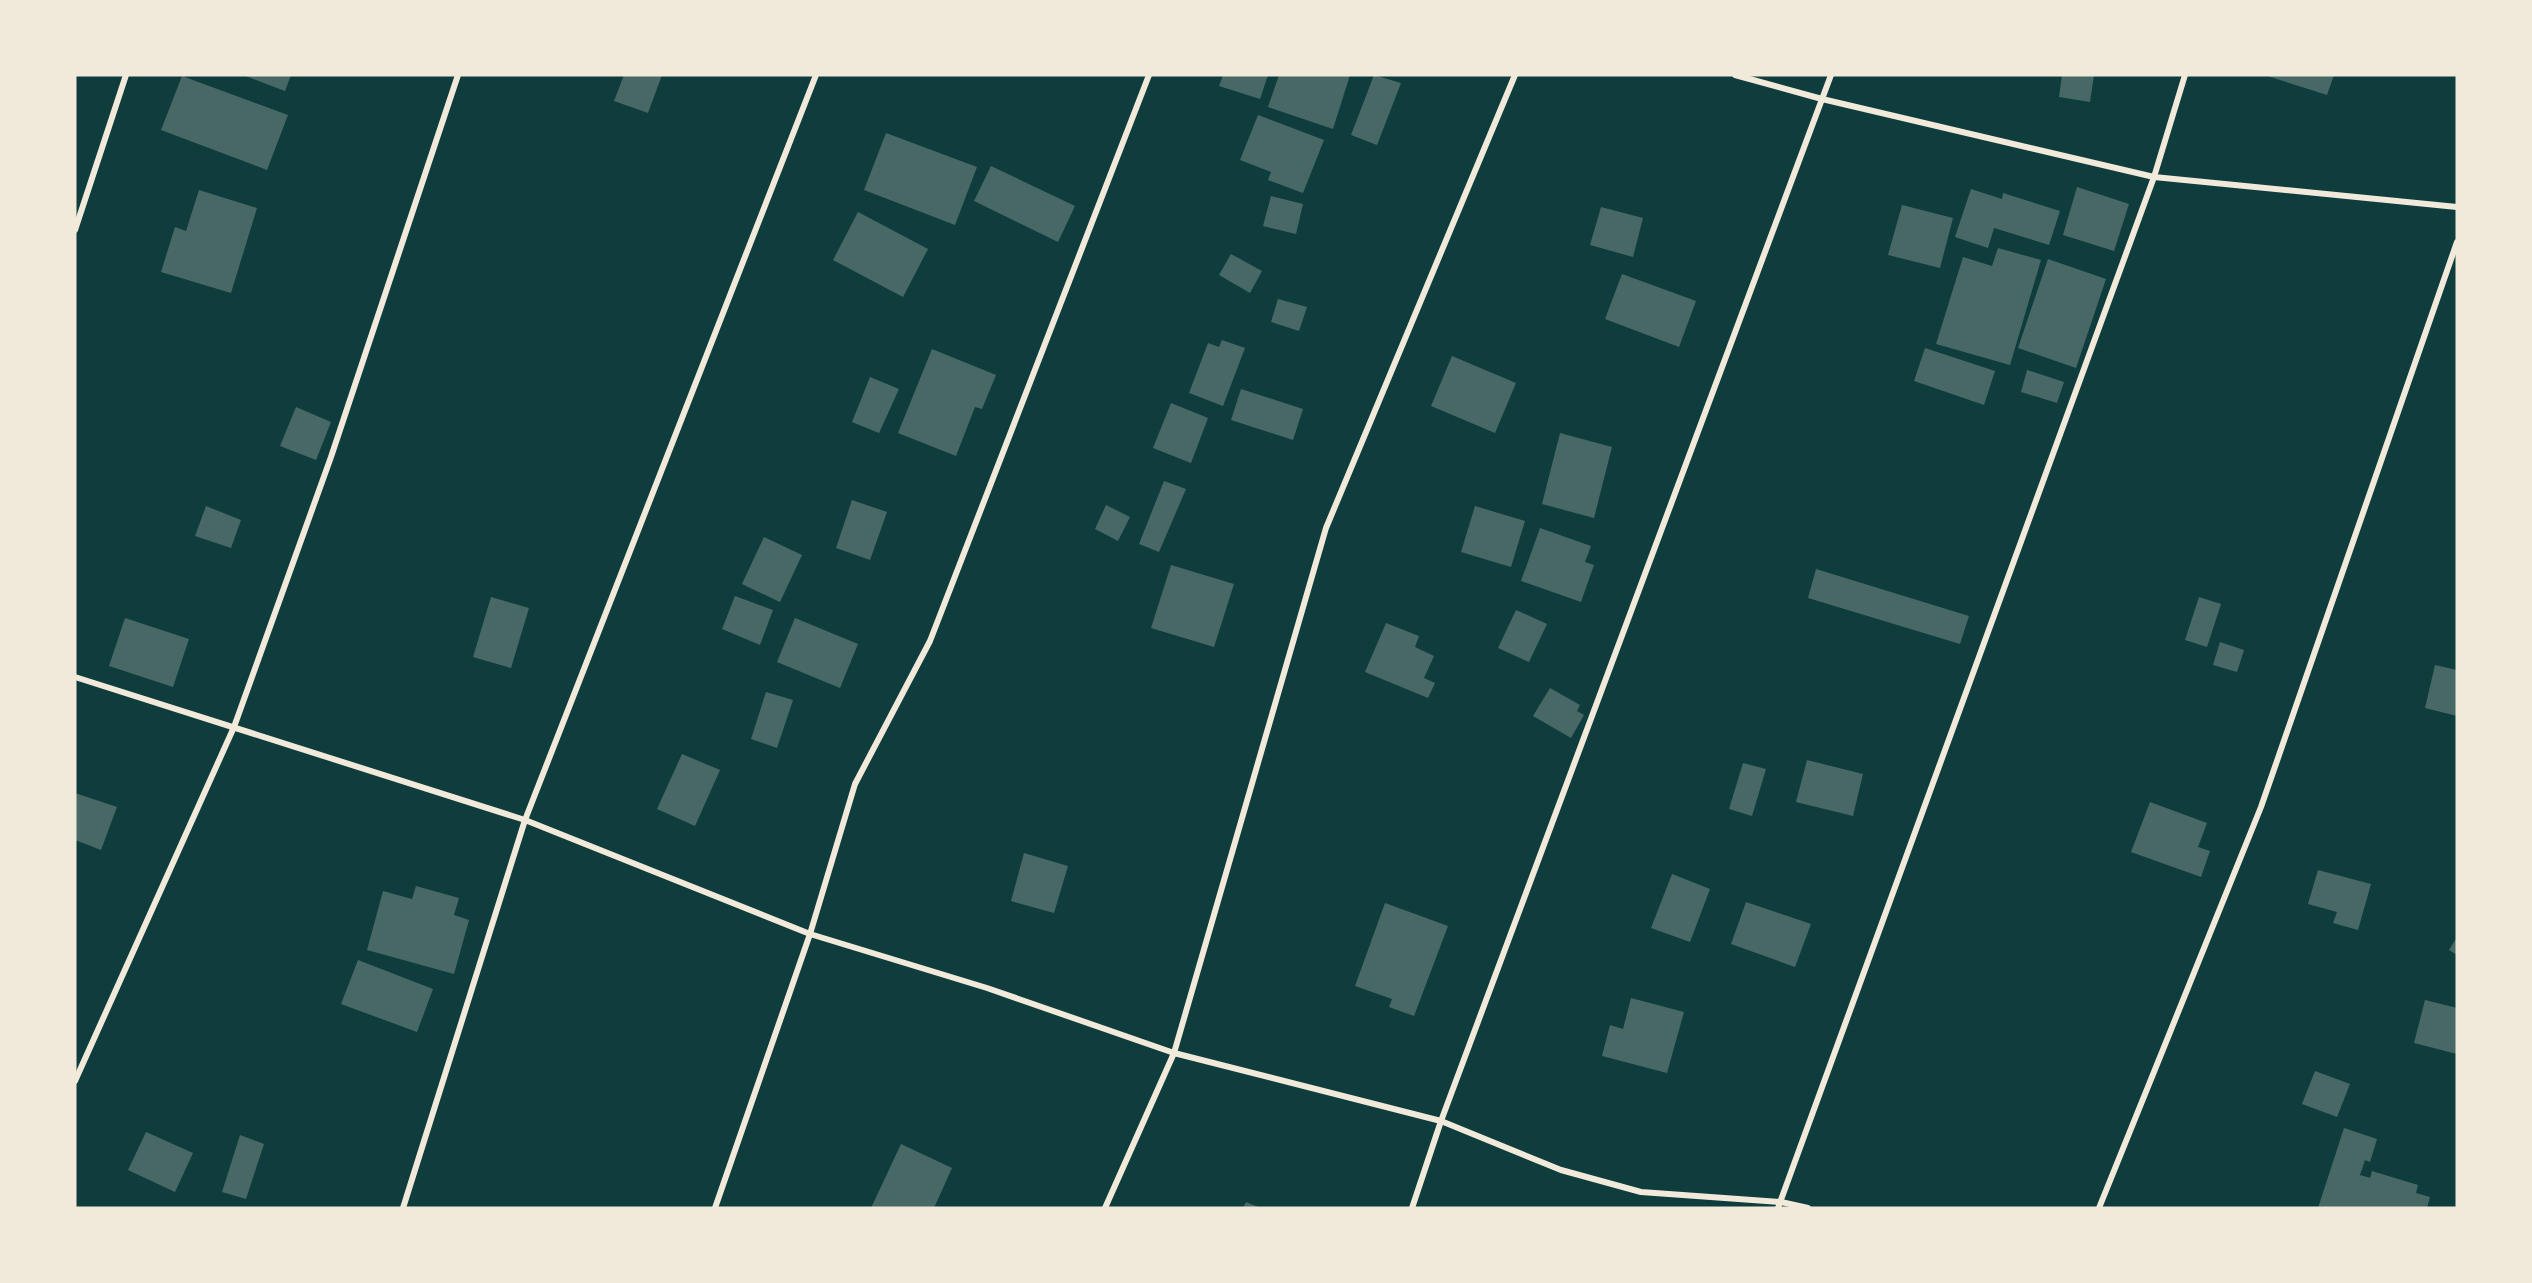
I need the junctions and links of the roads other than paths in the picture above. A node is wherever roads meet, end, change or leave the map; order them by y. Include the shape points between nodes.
1 (126, 75) edge
2 (458, 75) edge
3 (816, 75) edge
4 (1149, 75) edge
5 (1515, 75) edge
6 (1735, 75) edge
7 (1831, 75) edge
8 (2185, 75) edge
9 (1822, 99) junction
10 (2154, 177) junction
11 (2457, 207) edge
12 (75, 230) edge
13 (2457, 242) edge
14 (75, 677) edge
15 (234, 727) junction
16 (525, 820) junction
17 (810, 934) junction
18 (1174, 1053) junction
19 (75, 1081) edge
20 (1441, 1121) junction
21 (1780, 1205) edge
22 (403, 1208) edge
23 (715, 1208) edge
24 (1106, 1208) edge
25 (1412, 1208) edge
26 (1808, 1208) edge
27 (2099, 1208) edge

1 - 12 street
2 - 15 street via 332,457
3 - 16 street
4 - 17 street via 930,641 855,784
5 - 18 street via 1326,528
6 - 9 street
7 - 9 street
8 - 10 street
9 - 10 street
9 - 20 street
10 - 11 street
10 - 21 street
13 - 27 street via 2261,807
14 - 15 street
15 - 16 street
15 - 19 street
16 - 17 street
16 - 22 street
17 - 18 street via 987,988
17 - 23 street
18 - 20 street
18 - 24 street
20 - 21 street via 1561,1170 1641,1192
20 - 25 street
21 - 26 street

